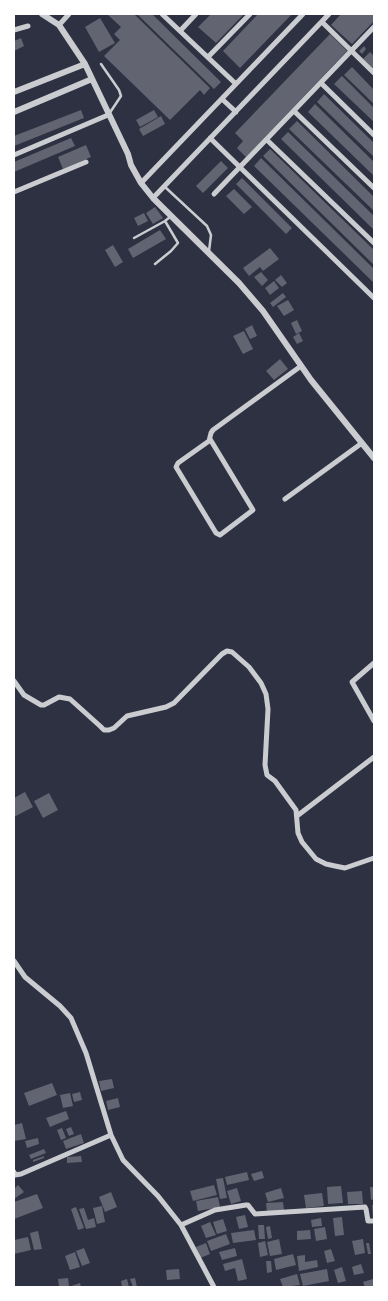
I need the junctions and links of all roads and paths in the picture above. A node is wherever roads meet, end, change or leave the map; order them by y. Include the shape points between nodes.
1 (42, 14) edge
2 (69, 14) edge
3 (162, 14) edge
4 (196, 14) edge
5 (250, 14) edge
6 (303, 14) edge
7 (329, 14) edge
8 (322, 22) junction
9 (59, 25) junction
10 (28, 26) dead end
11 (374, 28) edge
12 (14, 30) edge
13 (180, 31) junction
14 (351, 51) junction
15 (208, 57) junction
16 (85, 64) junction
17 (100, 64) dead end
18 (374, 73) edge
19 (92, 79) junction
20 (321, 83) junction
21 (236, 84) junction
22 (14, 92) edge
23 (222, 99) junction
24 (294, 111) junction
25 (14, 112) edge
26 (236, 112) junction
27 (108, 115) junction
28 (374, 134) edge
29 (210, 138) junction
30 (267, 140) junction
31 (14, 155) edge
32 (86, 162) dead end
33 (240, 168) junction
34 (141, 183) junction
35 (165, 187) junction
36 (374, 188) edge
37 (14, 192) edge
38 (214, 194) dead end
39 (153, 198) junction
40 (171, 216) junction
41 (165, 221) junction
42 (134, 238) dead end
43 (374, 243) edge
44 (209, 252) junction
45 (154, 264) dead end
46 (374, 298) edge
47 (301, 366) junction
48 (210, 439) junction
49 (362, 443) junction
50 (374, 458) edge
51 (285, 499) dead end
52 (374, 663) edge
53 (14, 681) edge
54 (374, 721) edge
55 (374, 757) edge
56 (297, 816) junction
57 (374, 858) edge
58 (14, 961) edge
59 (111, 1135) junction
60 (14, 1172) edge
61 (374, 1221) edge
62 (181, 1225) junction
63 (214, 1287) edge

1 - 9 street
2 - 9 street
3 - 13 street
4 - 13 street
5 - 15 street
6 - 21 street
7 - 8 street
8 - 14 street
8 - 26 street
9 - 16 street
10 - 12 street
11 - 14 street
13 - 15 street
14 - 18 street
14 - 20 street
15 - 21 street
16 - 19 street
16 - 22 street
17 - 27 lane via 121,96
19 - 25 street
19 - 27 street
20 - 24 street
20 - 28 street
21 - 23 street
23 - 26 street
23 - 34 street
24 - 30 street
24 - 36 street
26 - 29 street
27 - 31 street
27 - 34 street
29 - 33 street
29 - 35 street
30 - 33 street
30 - 43 street
32 - 37 street
33 - 38 street
33 - 46 street
34 - 39 street
35 - 39 street
35 - 44 lane via 207,226 211,235
39 - 40 street
40 - 41 lane
40 - 44 street
41 - 42 lane
41 - 45 lane via 178,243
44 - 47 street via 263,311
47 - 48 street via 214,430
47 - 49 street
48 - 48 street via 253,510 220,535 176,466
49 - 50 street
49 - 51 street
52 - 54 street via 352,682
53 - 56 street via 24,695 41,705 59,697 70,699 104,730 109,730 127,716 174,703 222,654 232,652 249,667 266,694 267,775 275,781
55 - 56 street
56 - 57 street via 299,836 316,859 345,868
58 - 59 street via 25,977 70,1018 94,1074
59 - 60 street via 21,1174 15,1175
59 - 62 street via 123,1160
61 - 62 street via 368,1221 364,1207 255,1214 246,1205 216,1210
62 - 63 street

